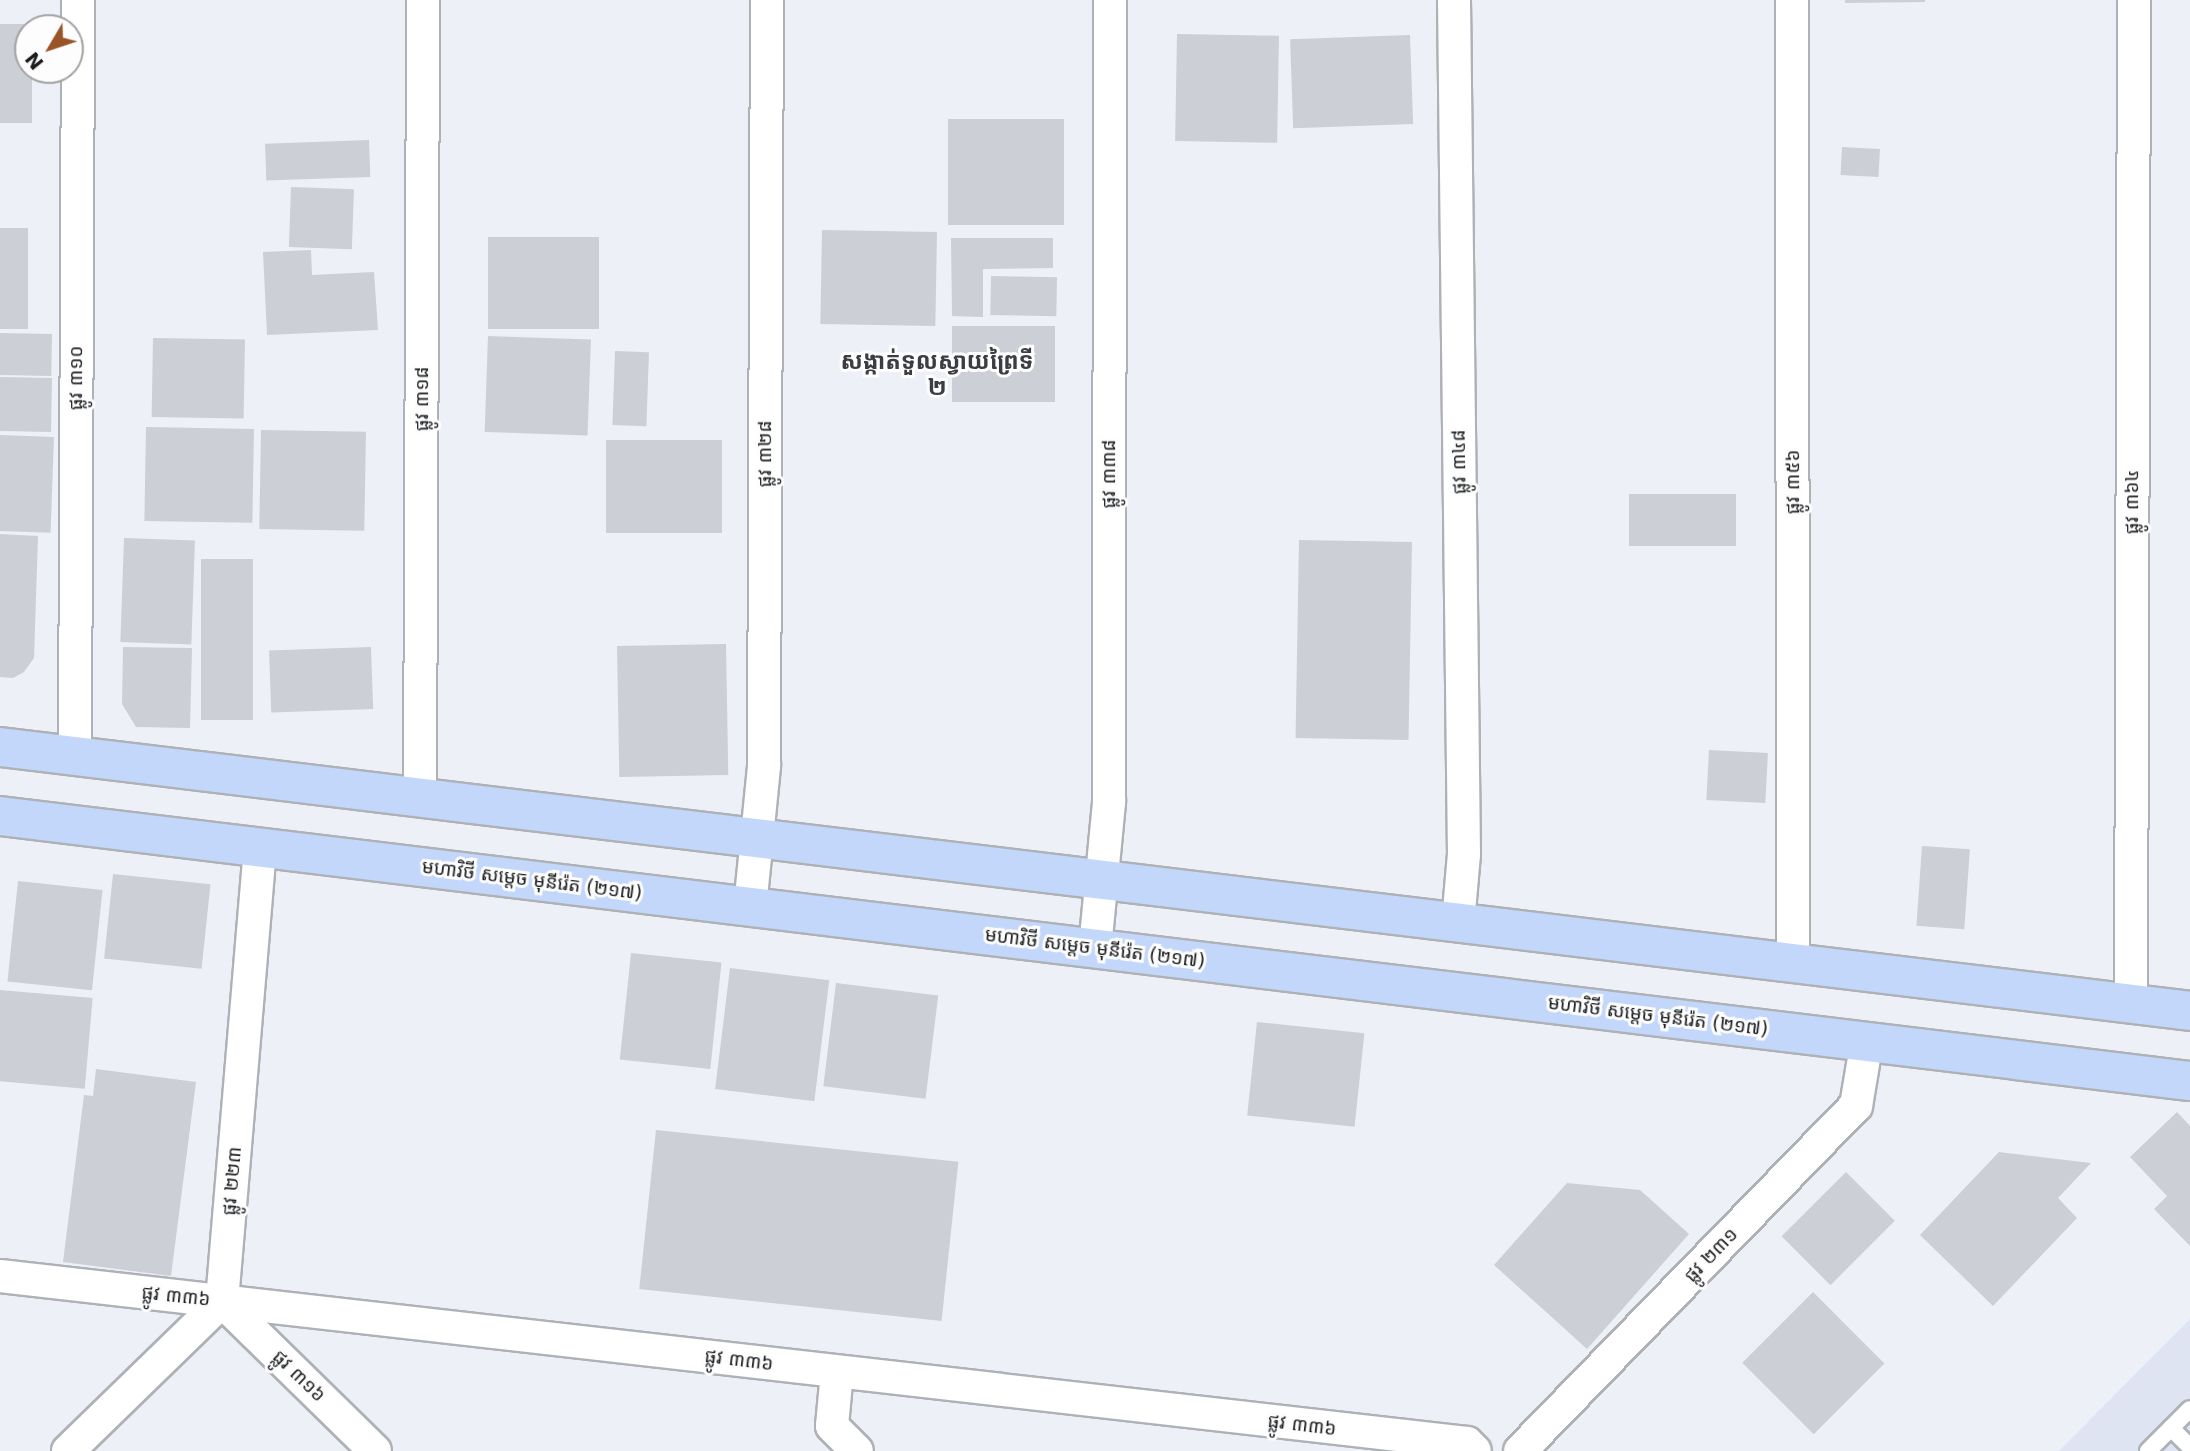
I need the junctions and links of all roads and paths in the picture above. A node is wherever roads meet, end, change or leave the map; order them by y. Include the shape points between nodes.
1 (78, 0) edge
2 (424, 0) edge
3 (767, 0) edge
4 (1110, 0) edge
5 (1454, 0) edge
6 (1792, 0) edge
7 (2134, 0) edge
8 (0, 747) edge
9 (75, 756) junction
10 (420, 797) junction
11 (0, 816) edge
12 (757, 838) junction
13 (260, 847) junction
14 (1101, 880) junction
15 (750, 907) junction
16 (1458, 923) junction
17 (1095, 948) junction
18 (1793, 963) junction
19 (2130, 1004) junction
20 (2190, 1011) edge
21 (1867, 1040) junction
22 (2190, 1082) edge
23 (0, 1276) edge
24 (222, 1301) junction
25 (837, 1372) junction
26 (2190, 1409) edge
27 (2171, 1428) junction
28 (2190, 1447) edge
29 (68, 1451) edge
30 (375, 1451) edge
31 (857, 1451) edge
32 (1475, 1451) edge
33 (1520, 1451) edge
34 (2148, 1451) edge

1 - 9 street, ផ្លូវ ៣១០
2 - 10 street, ផ្លូវ ៣១៨
3 - 12 street, ផ្លូវ ៣២៨ via 764,766
4 - 14 street, ផ្លូវ ៣៣៨ via 1109,802
5 - 16 street, ផ្លូវ ៣៤៨ via 1464,854
6 - 18 street, ផ្លូវ ៣៥៦
7 - 19 street, ផ្លូវ ៣៦៤
8 - 9 main road
9 - 10 main road
10 - 12 main road
11 - 13 main road, មហាវិថី សម្តេច មុនីរ៉េត (២១៧)
12 - 14 main road
12 - 15 street, ផ្លូវ ៣២៨
13 - 15 main road, មហាវិថី សម្តេច មុនីរ៉េត (២១៧)
13 - 24 street, ផ្លូវ ២២៣
14 - 16 main road
14 - 17 street, ផ្លូវ ៣៣៨
15 - 17 main road, មហាវិថី សម្តេច មុនីរ៉េត (២១៧)
16 - 18 main road
17 - 21 main road, មហាវិថី សម្តេច មុនីរ៉េត (២១៧)
18 - 19 main road
19 - 20 main road
21 - 22 main road, មហាវិថី សម្តេច មុនីរ៉េត (២១៧)
21 - 33 street, ផ្លូវ ២៣១ via 1856,1106
23 - 24 street, ផ្លូវ ៣៣៦
24 - 25 street, ផ្លូវ ៣៣៦
24 - 29 street
24 - 30 street, ផ្លូវ ៣១៦
25 - 31 street via 832,1426
25 - 32 street, ផ្លូវ ៣៣៦ via 1467,1443
26 - 27 lane
27 - 28 lane
27 - 34 lane

